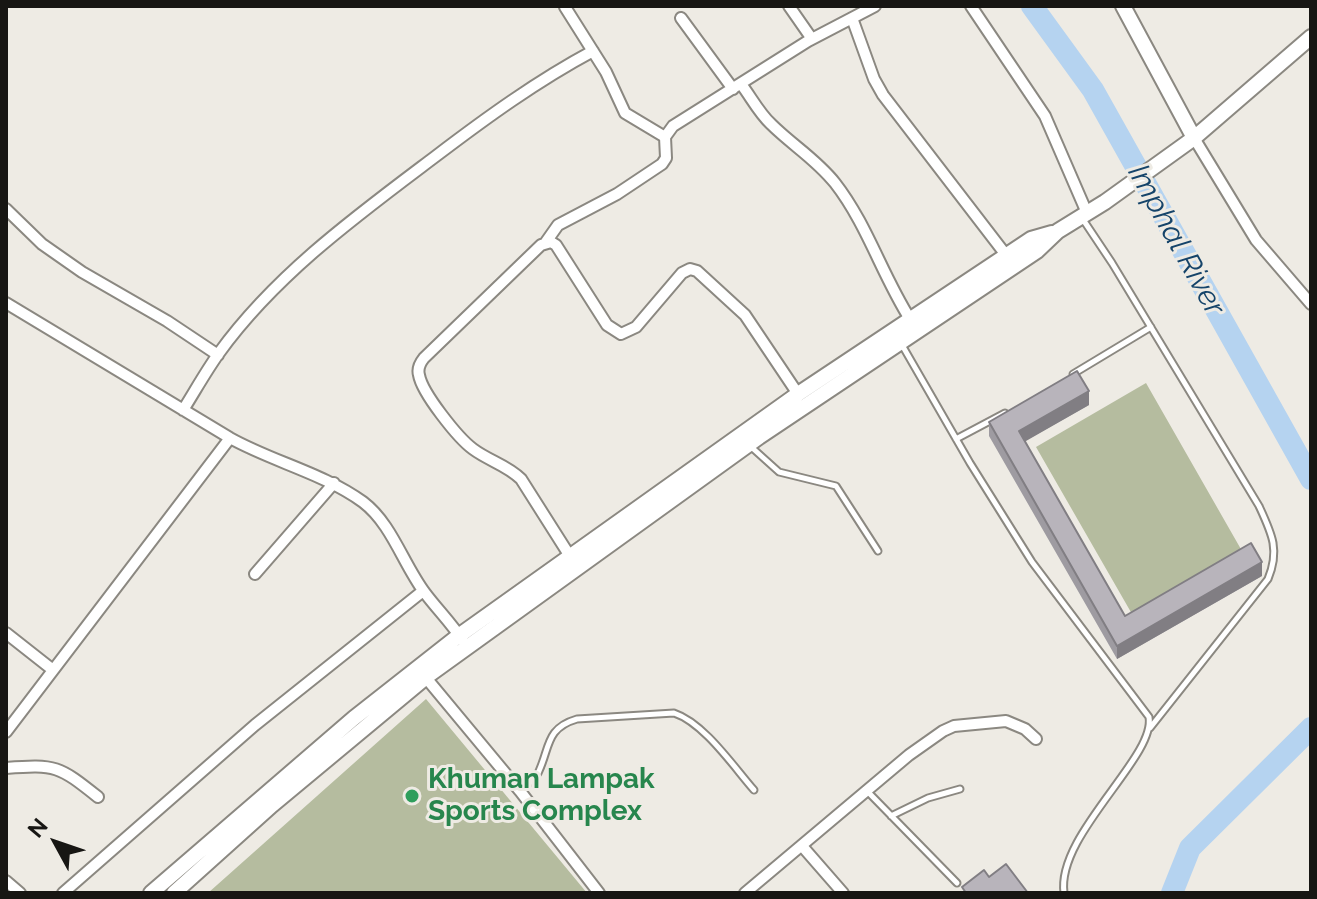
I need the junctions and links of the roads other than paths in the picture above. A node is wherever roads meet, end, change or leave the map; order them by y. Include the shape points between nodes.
1 (789, 6) edge
2 (875, 6) edge
3 (971, 6) edge
4 (1123, 6) edge
5 (565, 7) edge
6 (681, 18) dead end
7 (852, 18) junction
8 (1311, 37) edge
9 (812, 39) junction
10 (593, 51) junction
11 (737, 86) junction
12 (665, 137) junction
13 (1190, 141) junction
14 (6, 209) edge
15 (1084, 215) junction
16 (1058, 231) junction
17 (546, 242) junction
18 (1006, 255) junction
19 (6, 303) edge
20 (1311, 304) edge
21 (910, 319) junction
22 (1151, 327) junction
23 (901, 342) junction
24 (218, 355) junction
25 (1060, 382) edge
26 (798, 394) junction
27 (183, 410) junction
28 (1008, 411) edge
29 (230, 438) junction
30 (956, 439) junction
31 (748, 445) junction
32 (334, 483) junction
33 (878, 551) dead end
34 (574, 561) junction
35 (255, 574) dead end
36 (426, 595) junction
37 (6, 633) edge
38 (464, 641) junction
39 (53, 670) junction
40 (422, 672) junction
41 (1147, 731) junction
42 (6, 732) edge
43 (1036, 739) dead end
44 (6, 768) edge
45 (960, 789) dead end
46 (754, 790) dead end
47 (520, 791) junction
48 (867, 791) junction
49 (98, 797) dead end
50 (891, 816) junction
51 (802, 846) junction
52 (6, 881) edge
53 (957, 883) dead end
54 (172, 887) edge
55 (20, 893) edge
56 (63, 893) edge
57 (599, 893) edge
58 (745, 893) edge
59 (843, 893) edge
60 (1064, 893) edge

1 - 9 street
2 - 7 street
3 - 15 street via 1045,116
4 - 13 main road
5 - 10 street
6 - 11 street
7 - 9 street
7 - 18 street via 883,95
8 - 13 main road
9 - 11 street
10 - 12 street via 625,113
10 - 24 street via 520,94 377,201 285,279
11 - 12 street via 673,126
11 - 21 street via 764,118 814,159 844,196
12 - 17 street via 662,164 558,225
13 - 15 main road
13 - 20 street via 1256,240
14 - 24 street via 82,272
15 - 16 main road
15 - 22 lane
16 - 18 main road via 1031,239
16 - 23 main road via 1037,251
17 - 26 street via 556,245 607,325 621,334 636,327 682,273 697,271 745,315
17 - 34 street via 424,358 418,374 460,438 521,479
18 - 21 main road
19 - 27 street
21 - 26 main road
22 - 25 lane
22 - 41 lane via 1259,506 1275,552 1268,579
23 - 30 lane
23 - 31 main road
24 - 27 street
26 - 34 main road
27 - 29 street
28 - 30 lane
29 - 32 street
29 - 39 street
30 - 41 lane via 1032,562 1149,717
31 - 33 lane via 779,472 836,486
31 - 34 main road
32 - 35 street
32 - 36 street via 378,515
34 - 38 main road
36 - 38 street
36 - 56 street via 255,725
37 - 39 street
38 - 40 main road
39 - 42 street
40 - 47 street
40 - 54 main road via 354,718
41 - 60 lane via 1079,838
43 - 48 street via 1006,721 954,726
44 - 49 street via 51,766
45 - 50 lane
46 - 47 lane via 698,726 663,713 565,723 550,739 539,772
47 - 57 street
48 - 50 lane
48 - 51 street
50 - 53 lane
51 - 58 street
51 - 59 street
52 - 55 street

